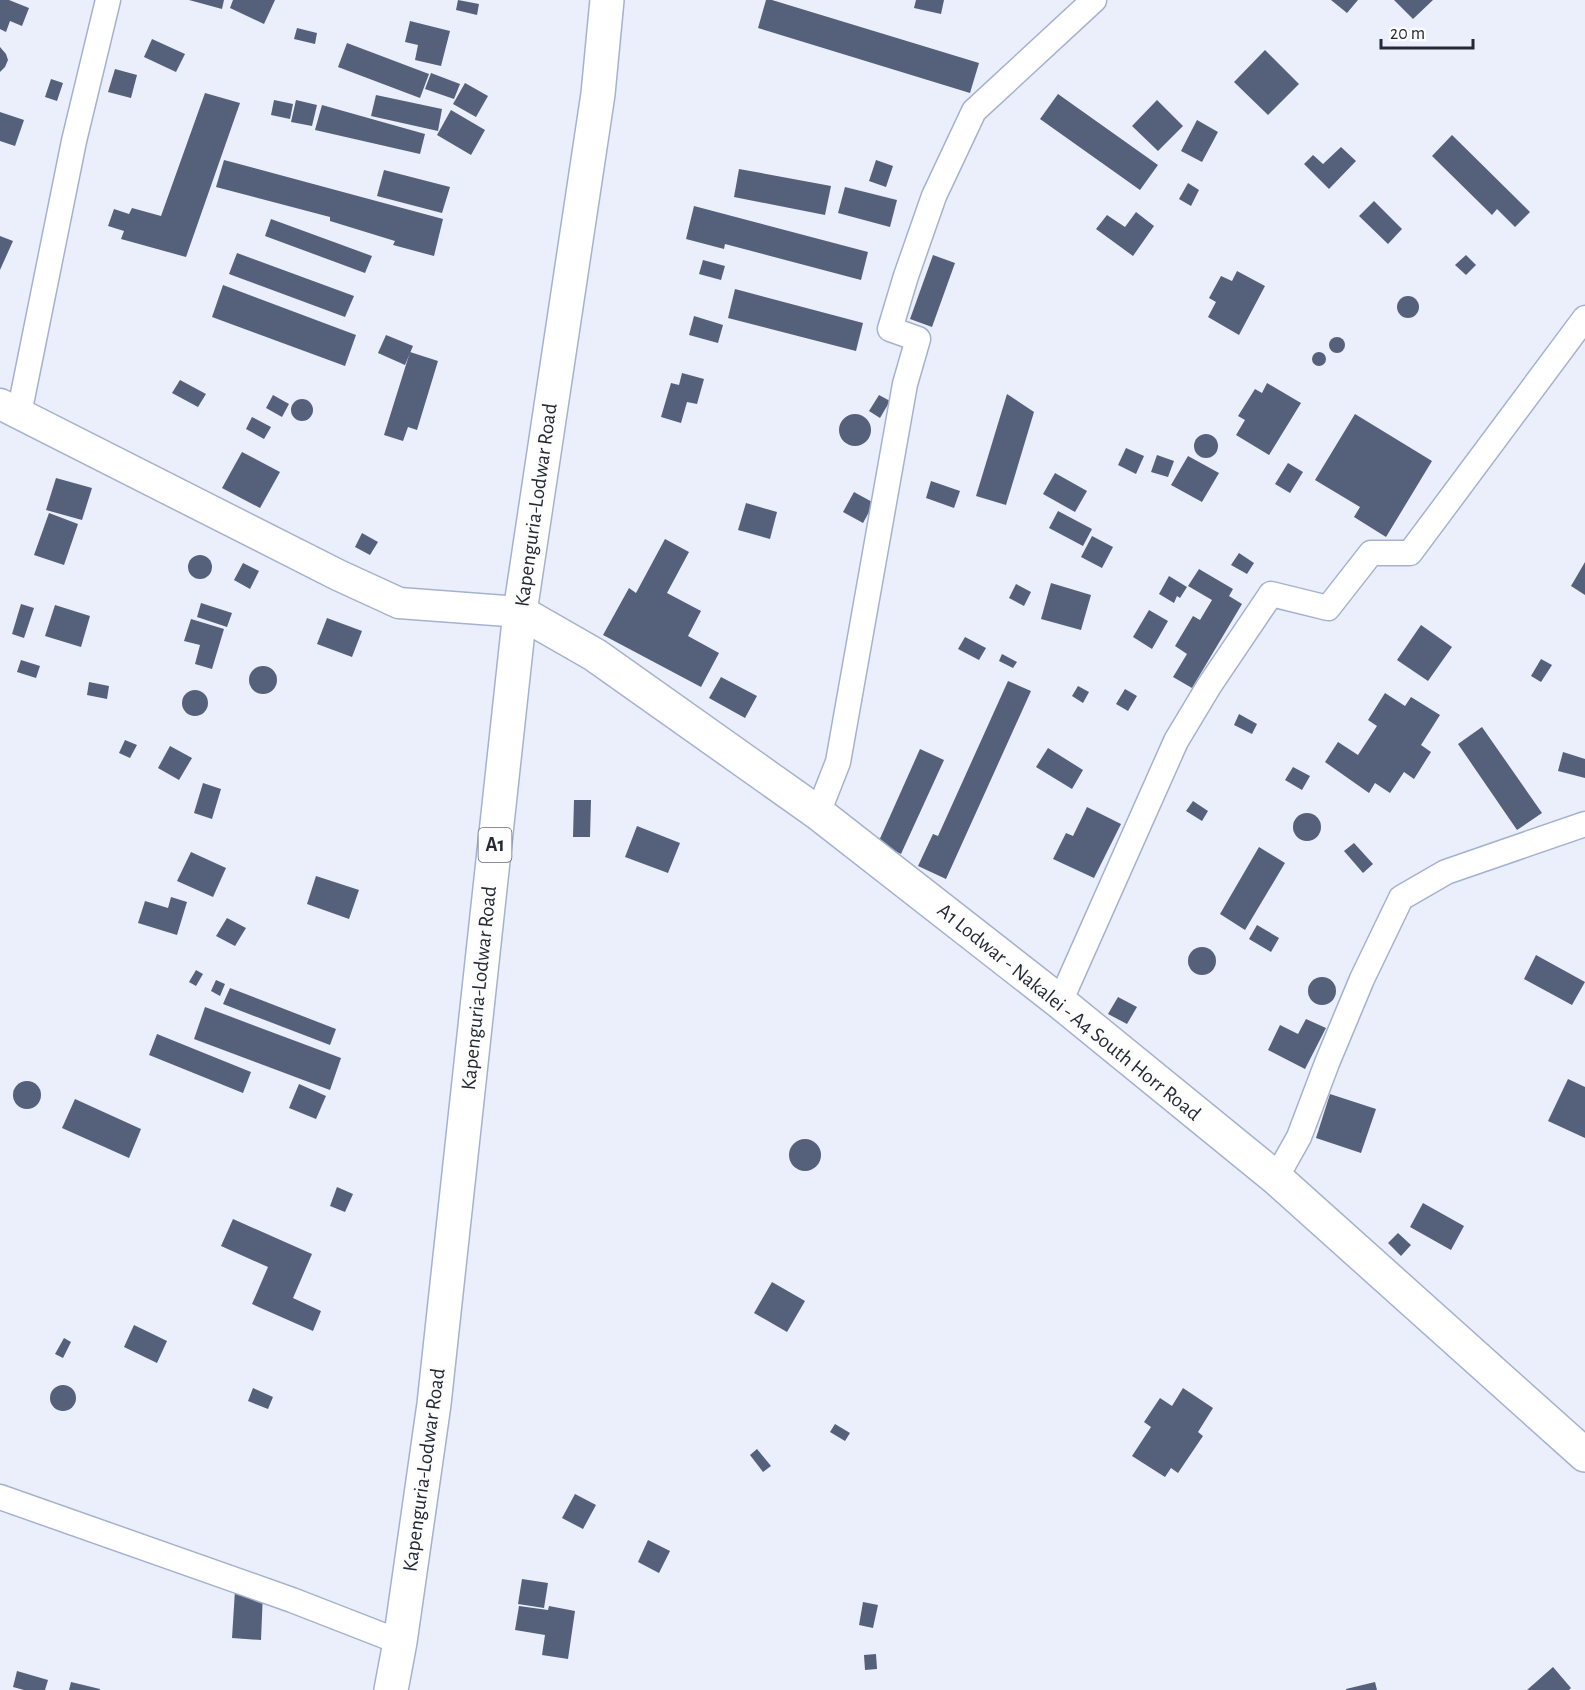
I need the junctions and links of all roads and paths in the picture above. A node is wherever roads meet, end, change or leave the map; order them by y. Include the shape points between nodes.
1 (108, 0) edge
2 (607, 0) edge
3 (1094, 0) edge
4 (1585, 318) edge
5 (10, 409) edge
6 (520, 612) junction
7 (818, 813) junction
8 (1585, 824) edge
9 (1060, 1002) junction
10 (1276, 1178) junction
11 (1585, 1455) edge
12 (0, 1497) edge
13 (400, 1642) junction
14 (391, 1690) edge

1 - 5 street
2 - 6 main road, Kapenguria-Lodwar Road / A1 via 598,94
3 - 7 street via 974,111 934,196 906,276 890,330 918,339 905,384 838,762
4 - 9 street via 1410,553 1371,552 1328,608 1271,594 1176,741
5 - 6 street via 399,603
6 - 7 main road, A1 Lodwar - Nakalei - A4 South Horr Road via 595,655
6 - 13 main road, Kapenguria-Lodwar Road / A1 via 434,1404
7 - 9 main road, A1 Lodwar - Nakalei - A4 South Horr Road
8 - 10 street via 1446,872 1401,898 1358,990 1299,1137
9 - 10 main road, A1 Lodwar - Nakalei - A4 South Horr Road
10 - 11 main road, A1 Lodwar - Nakalei - A4 South Horr Road
12 - 13 street
13 - 14 main road, Kapenguria-Lodwar Road / A1

